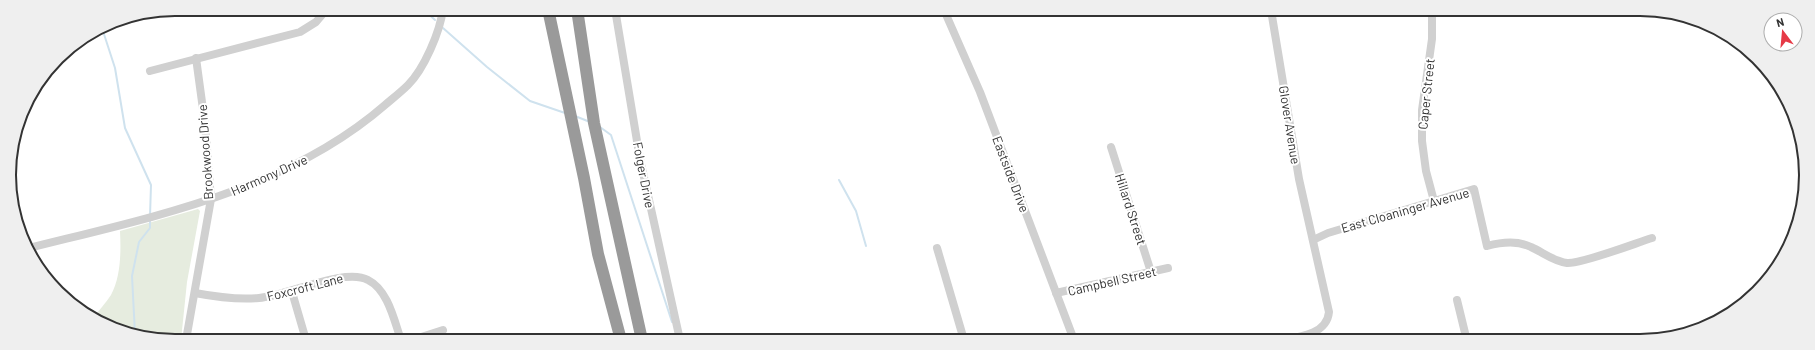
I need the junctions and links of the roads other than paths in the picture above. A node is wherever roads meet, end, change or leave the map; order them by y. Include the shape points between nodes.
1 (321, 16) edge
2 (441, 16) edge
3 (550, 16) edge
4 (578, 16) edge
5 (616, 16) edge
6 (947, 16) edge
7 (1272, 16) edge
8 (1432, 16) edge
9 (196, 58) junction
10 (150, 71) dead end
11 (1111, 147) dead end
12 (211, 199) junction
13 (1434, 201) junction
14 (615, 216) junction
15 (1652, 238) dead end
16 (1312, 240) junction
17 (33, 247) edge
18 (936, 248) dead end
19 (1168, 268) dead end
20 (1151, 272) junction
21 (292, 292) junction
22 (195, 293) junction
23 (1056, 293) junction
24 (1456, 300) dead end
25 (443, 330) dead end
26 (187, 334) edge
27 (304, 334) edge
28 (399, 334) edge
29 (431, 334) edge
30 (619, 334) edge
31 (641, 334) edge
32 (646, 334) edge
33 (679, 334) edge
34 (962, 334) edge
35 (1072, 334) edge
36 (1304, 334) edge
37 (1465, 334) edge

1 - 9 street via 300,32
2 - 12 street, Harmony Drive via 435,39 423,64 409,84 373,116 298,164 257,183
3 - 30 highway via 598,254
4 - 14 highway via 594,123
5 - 33 street, Folger Drive via 640,159
6 - 23 street, Eastside Drive via 980,92
7 - 16 street, Glover Avenue via 1299,179
8 - 13 street, Caper Street via 1432,39 1422,110 1422,141
9 - 10 street
9 - 12 street, Brookwood Drive
11 - 20 street, Hillard Street
12 - 17 street, Harmony Drive
12 - 22 street, Brookwood Drive
13 - 15 street, East Cloaninger Avenue via 1474,189 1487,246 1501,242 1516,242 1530,246 1555,261 1570,263
13 - 16 street, East Cloaninger Avenue
14 - 31 highway
14 - 32 highway
16 - 36 street via 1329,312 1324,326
18 - 34 street
19 - 20 street, Campbell Street
20 - 23 street, Campbell Street
21 - 22 street, Foxcroft Lane via 254,298 227,298
21 - 27 street
21 - 28 street, Foxcroft Lane via 340,277 354,276 368,280 379,288 386,300
22 - 26 street, Brookwood Drive
23 - 35 street, Eastside Drive
24 - 37 street
25 - 29 street

